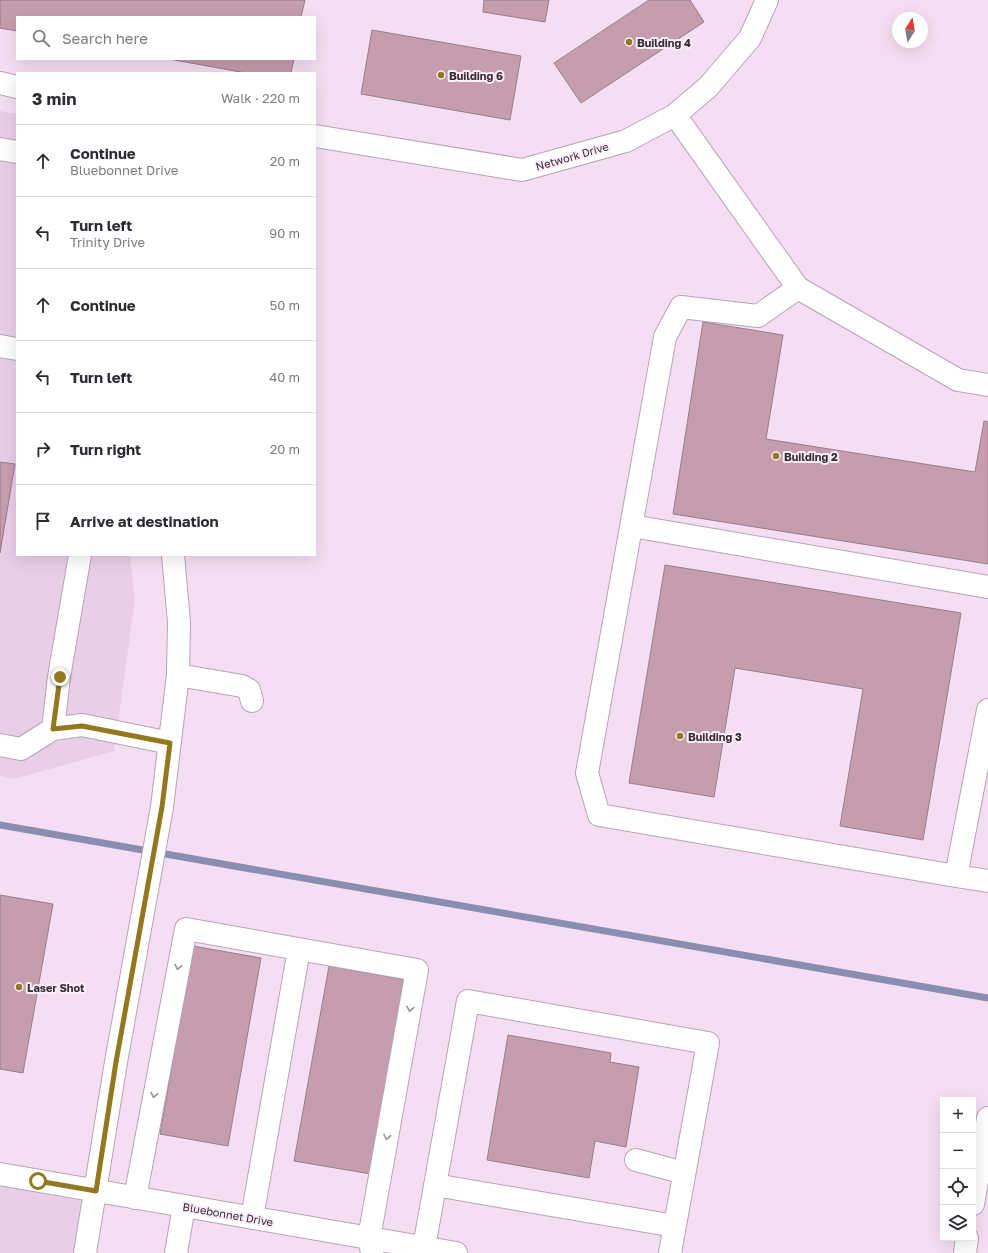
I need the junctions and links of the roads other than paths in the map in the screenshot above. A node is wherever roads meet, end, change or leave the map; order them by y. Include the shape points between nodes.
1 (767, 0) edge
2 (0, 83) edge
3 (16, 87) edge
4 (675, 115) junction
5 (316, 136) edge
6 (0, 149) edge
7 (16, 152) edge
8 (798, 288) junction
9 (0, 346) edge
10 (16, 349) edge
11 (988, 385) edge
12 (632, 526) junction
13 (80, 556) edge
14 (173, 556) edge
15 (988, 587) edge
16 (178, 675) junction
17 (252, 701) dead end
18 (988, 710) edge
19 (53, 729) junction
20 (170, 743) junction
21 (0, 745) edge
22 (956, 876) junction
23 (988, 881) edge
24 (299, 949) junction
25 (988, 1118) edge
26 (636, 1160) dead end
27 (684, 1173) junction
28 (0, 1174) edge
29 (435, 1185) junction
30 (976, 1187) edge
31 (96, 1191) junction
32 (135, 1198) junction
33 (184, 1206) junction
34 (252, 1218) junction
35 (675, 1226) junction
36 (966, 1241) edge
37 (371, 1245) edge
38 (423, 1250) edge
39 (86, 1253) edge
40 (176, 1253) edge
41 (456, 1253) edge
42 (670, 1253) edge
43 (964, 1253) edge

1 - 4 street, Network Drive via 750,38 708,87
2 - 3 street
4 - 5 street, Network Drive via 626,141 522,170
4 - 8 street
6 - 7 street
8 - 11 street via 958,380
8 - 12 street via 758,316 681,307 665,337
9 - 10 street
12 - 15 street
12 - 22 street via 587,773 599,815
13 - 19 street
14 - 16 street via 179,622
16 - 17 street via 242,686 249,690
16 - 20 street
18 - 22 street
19 - 20 street via 82,726
19 - 21 street via 21,749
20 - 31 street via 162,807 116,1062
22 - 23 street
24 -> 32 street via 186,928
24 - 34 street
24 -> 37 street via 417,970
25 - 30 street
26 - 27 street
27 - 29 street via 708,1043 468,1001
27 - 35 street
28 - 31 street, Bluebonnet Drive
29 - 35 street
29 - 38 street
31 - 32 street, Bluebonnet Drive
31 - 39 street
32 - 33 street, Bluebonnet Drive
33 - 34 street, Bluebonnet Drive
33 - 40 street
34 - 37 street, Bluebonnet Drive
35 - 42 street
36 - 43 street
37 - 38 street, Bluebonnet Drive
38 - 41 street, Bluebonnet Drive

